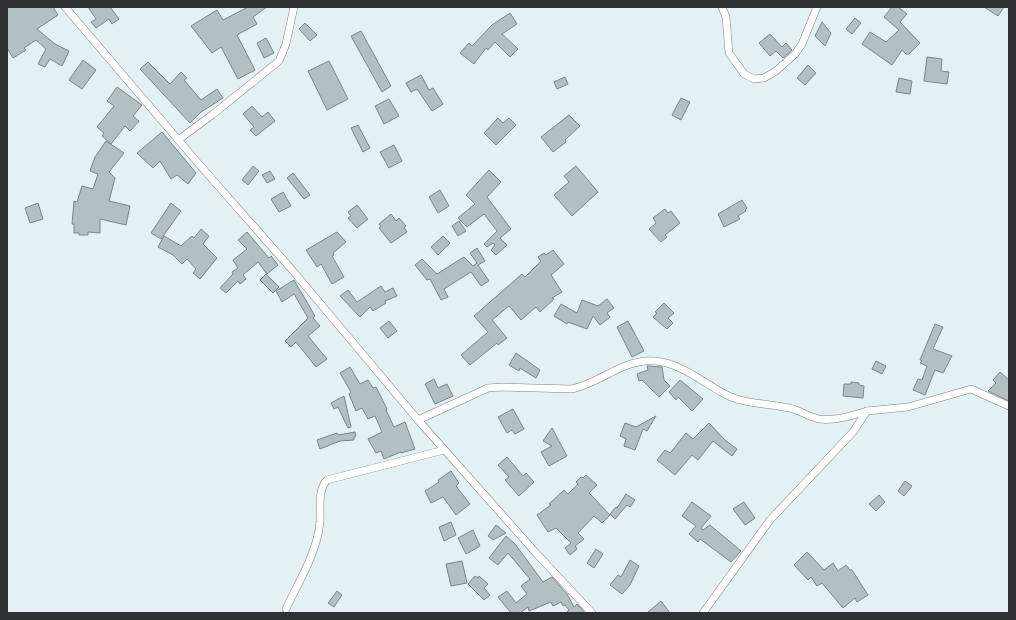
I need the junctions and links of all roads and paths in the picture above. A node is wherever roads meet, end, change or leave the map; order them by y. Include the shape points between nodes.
1 (64, 7) edge
2 (294, 7) edge
3 (722, 7) edge
4 (817, 7) edge
5 (178, 140) junction
6 (1009, 406) edge
7 (866, 411) junction
8 (418, 420) junction
9 (444, 450) junction
10 (286, 609) dead end
11 (592, 613) edge
12 (703, 613) edge

1 - 5 street
2 - 5 street via 286,44 279,61
3 - 4 street via 726,17 730,53 744,74 754,79 764,78 776,71 794,54 802,44
5 - 8 street via 293,271
6 - 7 street via 971,389 908,407
7 - 8 street via 841,419 819,419 794,409 736,399 690,373 666,363 646,361 631,364 584,387 488,388
7 - 12 street via 853,432 770,520
8 - 9 street
9 - 10 street via 327,480 321,486 320,522 316,544
9 - 11 street

